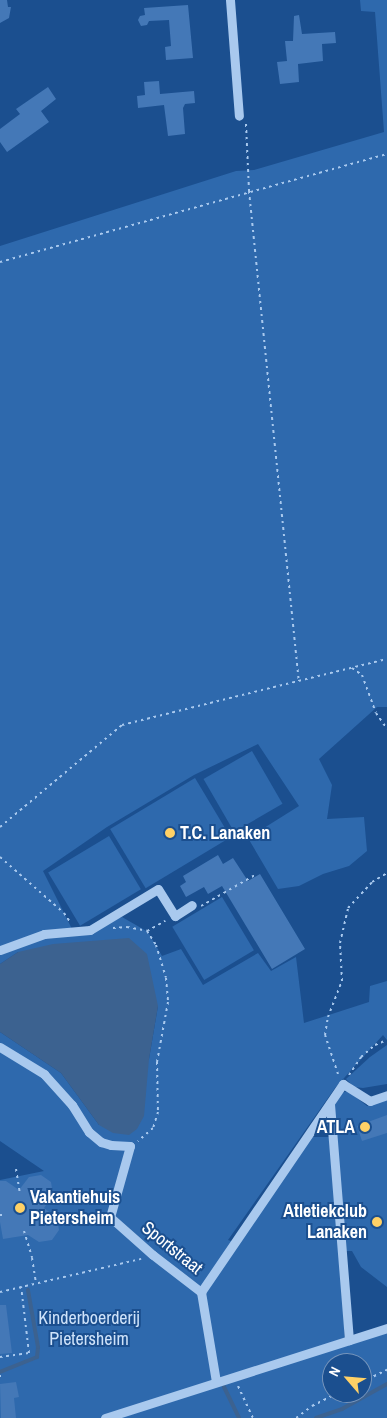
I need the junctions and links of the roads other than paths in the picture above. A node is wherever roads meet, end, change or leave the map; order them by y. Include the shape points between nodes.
1 (230, 0) edge
2 (240, 116) road end
3 (192, 905) road end
4 (0, 950) edge
5 (0, 1047) edge
6 (387, 1095) edge
7 (330, 1104) junction
8 (201, 1292) junction
9 (387, 1328) edge
10 (349, 1340) junction
11 (216, 1382) junction
12 (105, 1418) edge

1 - 2 street
3 - 4 street via 175,916 158,889 90,930 44,934
5 - 8 street, Sportstraat via 44,1074 72,1104 88,1132 101,1142 130,1146 110,1217
6 - 7 street via 370,1101 343,1084
7 - 8 street
7 - 10 street
8 - 11 street, Sportstraat
9 - 10 street
10 - 11 street
11 - 12 street

